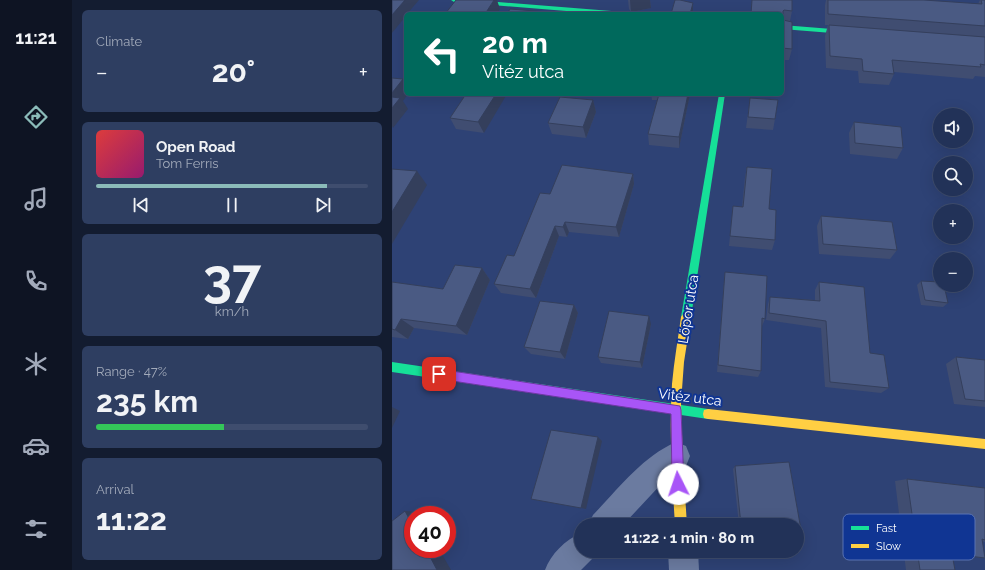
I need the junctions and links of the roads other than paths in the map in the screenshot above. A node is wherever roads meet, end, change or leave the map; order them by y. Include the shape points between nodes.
1 (454, 0) edge
2 (520, 3) edge
3 (605, 12) edge
4 (784, 27) edge
5 (868, 34) edge
6 (722, 96) edge
7 (392, 367) edge
8 (676, 410) junction
9 (985, 444) edge
10 (676, 456) junction
11 (610, 518) edge
12 (680, 518) edge
13 (574, 555) edge
14 (683, 558) edge
15 (560, 570) edge
16 (684, 570) edge

1 - 2 street
2 - 3 street
4 - 5 street
6 - 8 street, Lőpor utca via 679,362
7 - 8 street, Vitéz utca
8 - 9 street, Vitéz utca
8 - 10 street, Lőpor utca
10 - 11 street via 655,470
10 - 12 street, Lőpor utca
13 - 15 street
14 - 16 street

